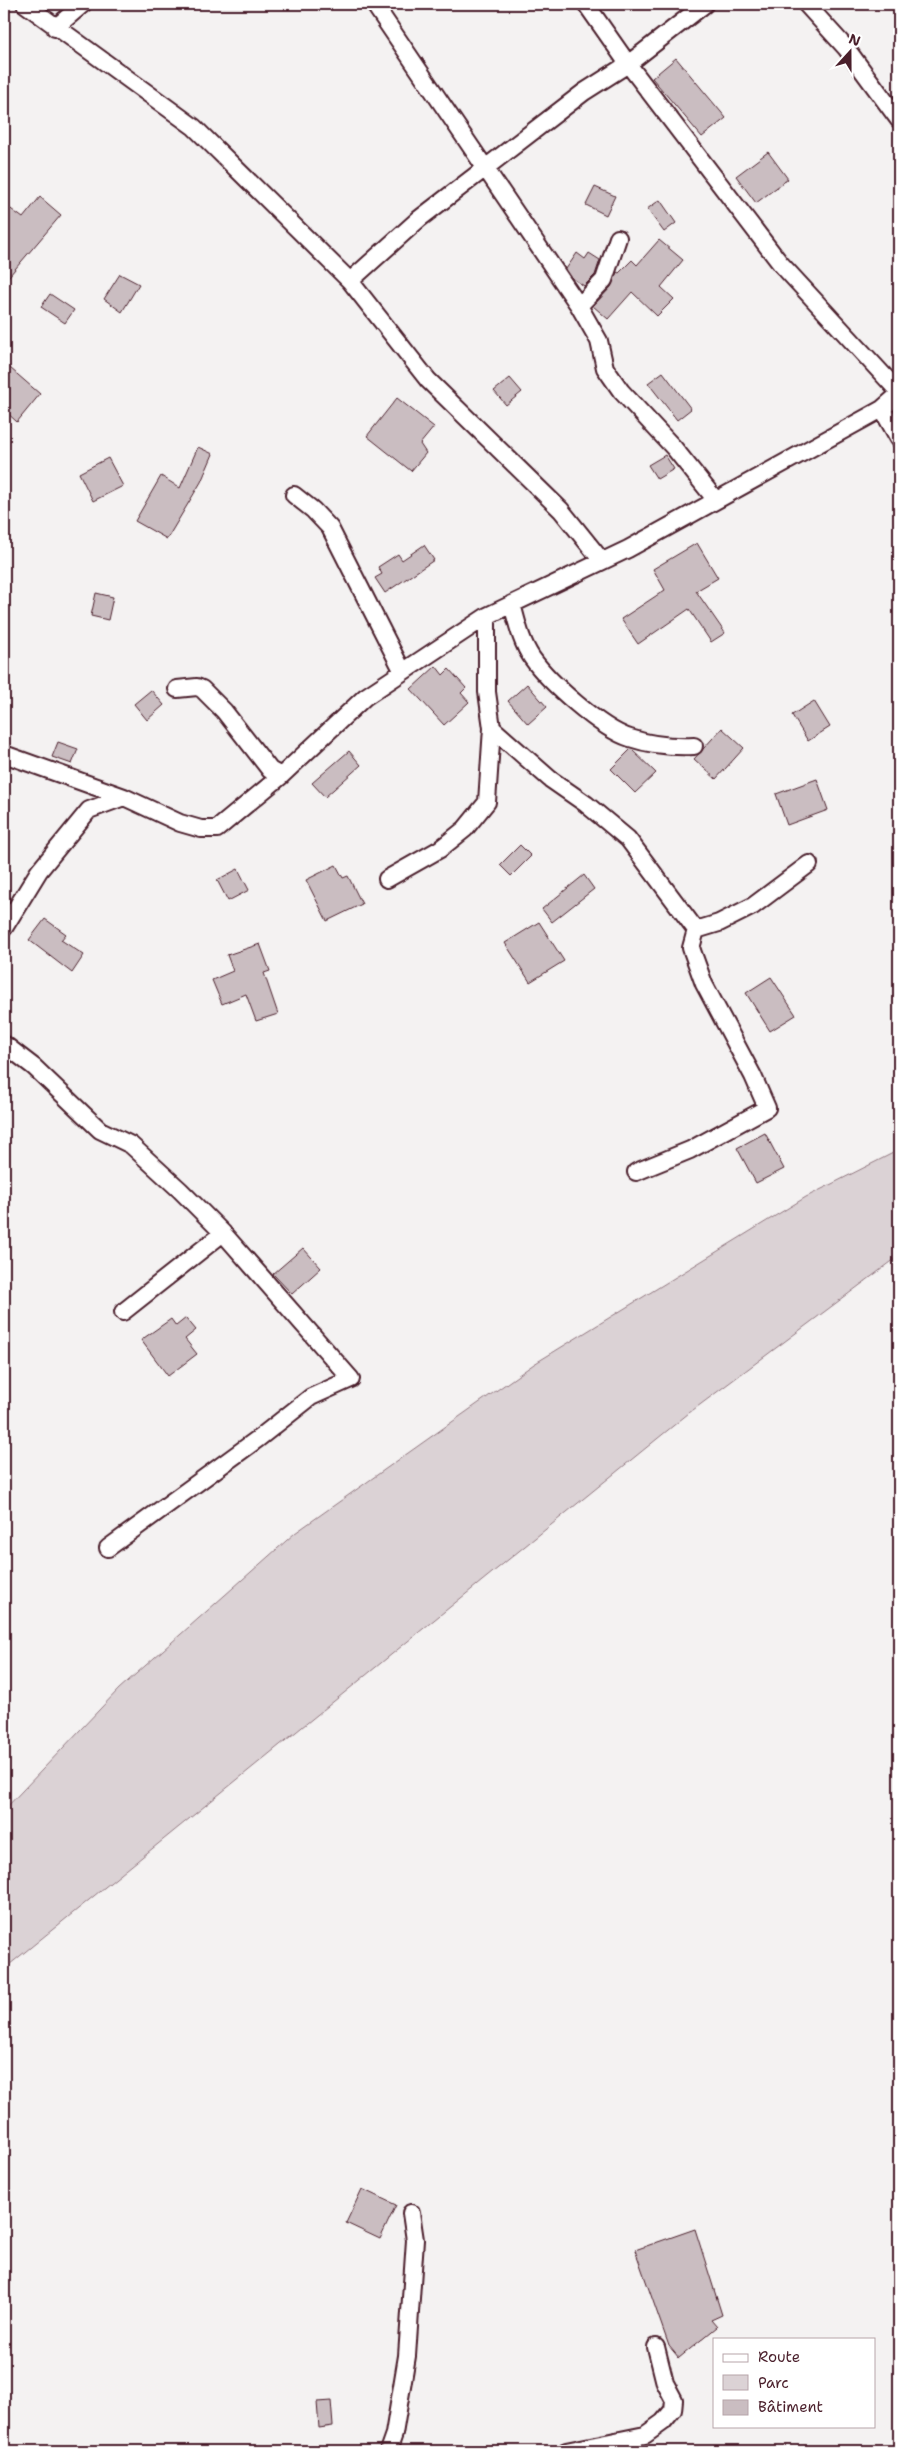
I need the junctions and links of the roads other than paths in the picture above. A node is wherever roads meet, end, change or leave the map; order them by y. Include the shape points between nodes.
1 (25, 4) edge
2 (83, 4) edge
3 (374, 4) edge
4 (586, 4) edge
5 (705, 4) edge
6 (806, 4) edge
7 (55, 28) junction
8 (628, 64) junction
9 (899, 120) edge
10 (486, 168) junction
11 (618, 238) dead end
12 (350, 281) junction
13 (579, 306) junction
14 (899, 393) edge
15 (882, 409) junction
16 (899, 439) edge
17 (294, 495) dead end
18 (715, 500) junction
19 (602, 562) junction
20 (512, 604) junction
21 (487, 616) junction
22 (402, 670) junction
23 (177, 689) dead end
24 (492, 728) junction
25 (694, 746) dead end
26 (4, 754) edge
27 (281, 776) junction
28 (85, 783) junction
29 (124, 797) junction
30 (89, 810) junction
31 (809, 864) dead end
32 (387, 879) dead end
33 (4, 928) edge
34 (696, 930) junction
35 (4, 1044) edge
36 (636, 1172) dead end
37 (223, 1233) junction
38 (123, 1312) dead end
39 (108, 1548) dead end
40 (411, 2212) dead end
41 (656, 2347) dead end
42 (388, 2451) edge
43 (566, 2451) edge

1 - 7 street
2 - 7 street
3 - 10 street
4 - 8 street
5 - 8 street
6 - 9 street via 846,48
7 - 12 street via 194,127
8 - 10 street via 584,92
8 - 14 street via 780,263
10 - 12 street via 420,219
10 - 13 street
11 - 13 street via 604,280
12 - 19 street via 428,380 561,510
13 - 18 street via 599,341 605,368 621,392 674,448
14 - 15 street
15 - 16 street
15 - 18 street
17 - 22 street via 330,528
18 - 19 street
19 - 20 street
20 - 21 street
20 - 25 street via 531,657 550,681 590,715 628,738 666,747
21 - 22 street
21 - 24 street via 486,692
22 - 27 street via 365,697
23 - 27 street via 202,688 270,770
24 - 32 street via 487,802 480,813 440,849
24 - 34 street via 550,779 628,839
26 - 28 street
27 - 29 street via 217,829 201,829 180,823
28 - 29 street
28 - 30 street
29 - 30 street
30 - 33 street via 39,871
31 - 34 street via 753,906
34 - 36 street via 691,948 704,984 767,1108 690,1150
35 - 37 street via 34,1067 100,1130 130,1145
37 - 38 street
37 - 39 street via 351,1379 311,1397
40 - 42 street via 415,2240 407,2356 394,2434
41 - 43 street via 665,2383 674,2400 673,2410 663,2422 645,2434

